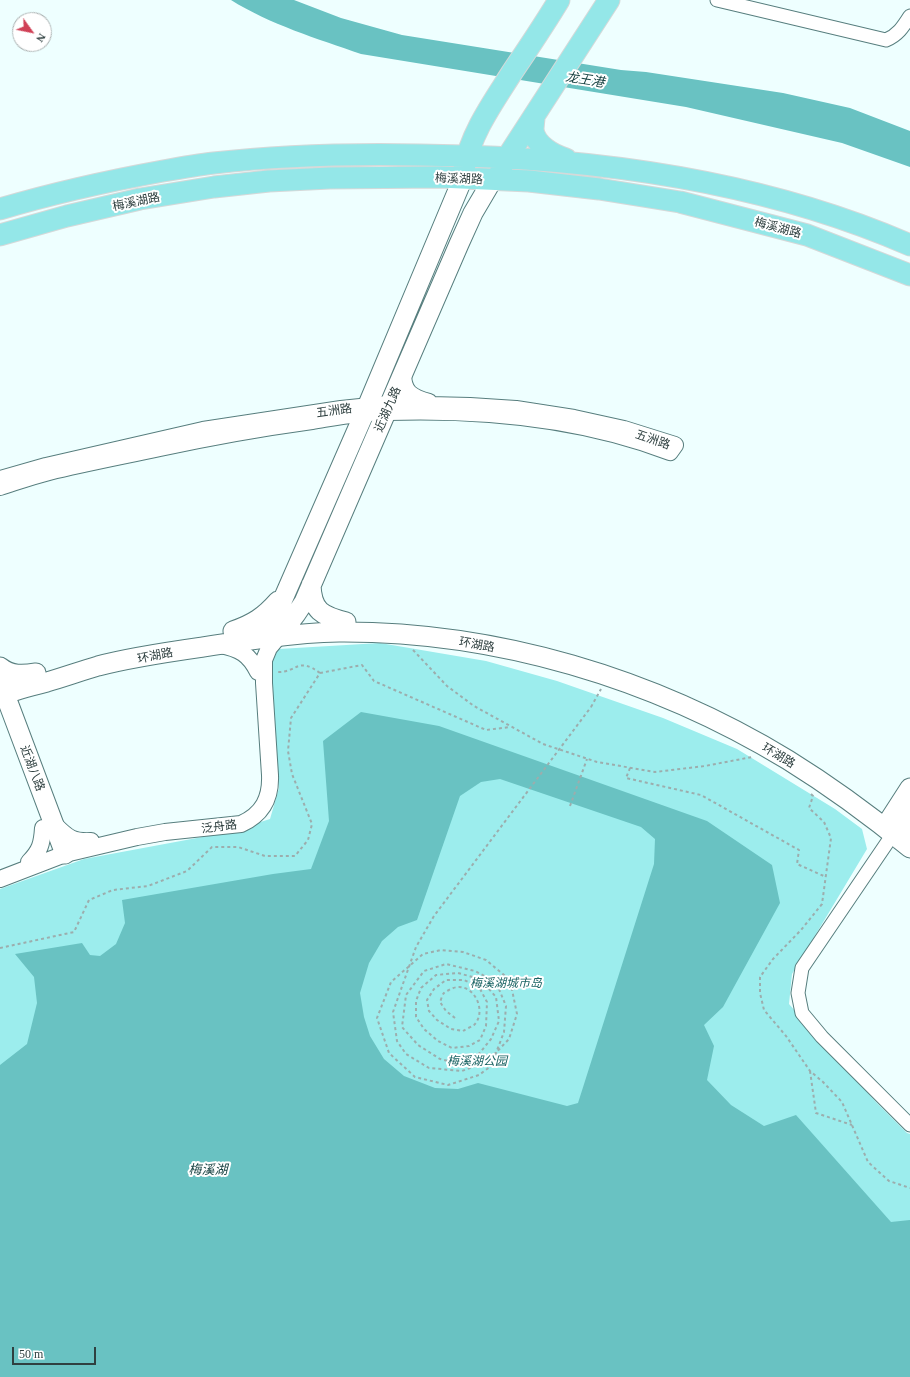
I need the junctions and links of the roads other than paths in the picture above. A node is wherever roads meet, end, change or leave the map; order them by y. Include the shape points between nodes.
1 (609, 0) edge
2 (717, 0) edge
3 (554, 8) edge
4 (910, 16) edge
5 (486, 114) junction
6 (534, 117) junction
7 (429, 155) junction
8 (467, 156) junction
9 (507, 157) junction
10 (576, 162) junction
11 (419, 177) junction
12 (462, 178) junction
13 (493, 179) junction
14 (529, 181) junction
15 (0, 209) edge
16 (448, 212) junction
17 (469, 221) junction
18 (0, 235) edge
19 (910, 245) edge
20 (910, 275) edge
21 (403, 373) junction
22 (380, 374) junction
23 (438, 405) junction
24 (388, 408) junction
25 (365, 410) junction
26 (414, 412) junction
27 (337, 414) junction
28 (351, 442) junction
29 (371, 447) junction
30 (0, 479) edge
31 (0, 487) edge
32 (292, 580) junction
33 (311, 585) junction
34 (346, 622) junction
35 (233, 631) junction
36 (280, 632) junction
37 (219, 644) junction
38 (261, 666) junction
39 (40, 678) junction
40 (1, 684) edge
41 (6, 723) edge
42 (910, 788) edge
43 (910, 811) edge
44 (49, 827) junction
45 (901, 834) edge
46 (92, 842) junction
47 (59, 854) junction
48 (29, 862) junction
49 (0, 873) edge
50 (0, 879) edge
51 (910, 1125) edge

1 - 6 main road
2 - 4 street via 886,40 901,31
3 - 5 main road
5 - 7 main road via 458,144
5 - 8 main road
6 - 9 main road
6 - 10 main road via 533,131 538,142 558,157
7 - 8 main road, 梅溪湖路
7 - 15 main road, 梅溪湖路 via 348,154 212,163 121,178 38,197
8 - 9 main road, 梅溪湖路
8 - 12 main road
9 - 10 main road, 梅溪湖路
9 - 13 main road
10 - 19 main road, 梅溪湖路 via 714,183 823,212
11 - 12 main road, 梅溪湖路
11 - 16 main road via 435,182 443,188 448,198
11 - 18 main road, 梅溪湖路 via 276,180 214,187 140,199
12 - 13 main road, 梅溪湖路
12 - 16 main road, 近湖九路
13 - 14 main road, 梅溪湖路
13 - 17 main road, 近湖九路
14 - 17 main road via 496,194
14 - 20 main road, 梅溪湖路 via 680,202 729,214 807,236
16 - 22 main road, 近湖九路
17 - 21 main road, 近湖九路
21 - 23 street via 403,384 407,391
21 - 24 main road, 近湖九路
22 - 25 main road, 近湖九路
22 - 27 street via 361,398
23 - 24 street, 五洲路
23 - 26 street, 五洲路 via 516,409 574,418 675,445 670,452 614,434 515,416 469,412
24 - 25 street, 五洲路
24 - 26 street, 五洲路
24 - 29 main road, 近湖九路
25 - 27 street, 五洲路
25 - 28 main road, 近湖九路
26 - 29 street via 392,422
27 - 28 street via 352,427
27 - 30 street, 五洲路 via 203,430
27 - 31 street, 五洲路 via 206,438 49,472
28 - 32 main road, 近湖九路
29 - 33 main road, 近湖九路
32 - 35 main road via 272,608 260,619
32 - 36 main road, 近湖九路
33 - 34 main road via 311,597 315,606 322,613
33 - 36 main road, 近湖九路 via 304,602
34 - 36 main road, 环湖路
34 - 45 main road, 环湖路 via 403,623 467,631 541,645 600,661 661,683 731,715 831,775
35 - 36 main road, 环湖路
35 - 39 main road, 环湖路 via 93,656
36 - 37 main road, 环湖路
36 - 38 street via 282,640 274,646
36 - 38 street, 泛舟路 via 259,655
36 - 45 main road, 环湖路 via 400,634 466,642 531,654 608,676 657,694 726,725 775,752
37 - 38 street via 242,652
37 - 39 main road, 环湖路
38 - 46 street, 泛舟路 via 264,787 254,808 242,817 231,820 158,828
38 - 47 street, 泛舟路 via 270,790 259,812 241,824 165,832
39 - 40 main road, 环湖路
39 - 40 main road via 12,674
39 - 41 main road via 20,707 18,716
40 - 41 main road, 近湖八路
41 - 44 main road, 近湖八路
42 - 45 main road
43 - 45 main road
44 - 46 street via 78,842
44 - 47 main road, 近湖八路
44 - 48 street via 40,848
45 - 51 street via 802,968 798,993 802,1013 822,1037
46 - 47 street, 泛舟路
47 - 48 street, 泛舟路
47 - 50 street, 泛舟路
48 - 49 street, 泛舟路

